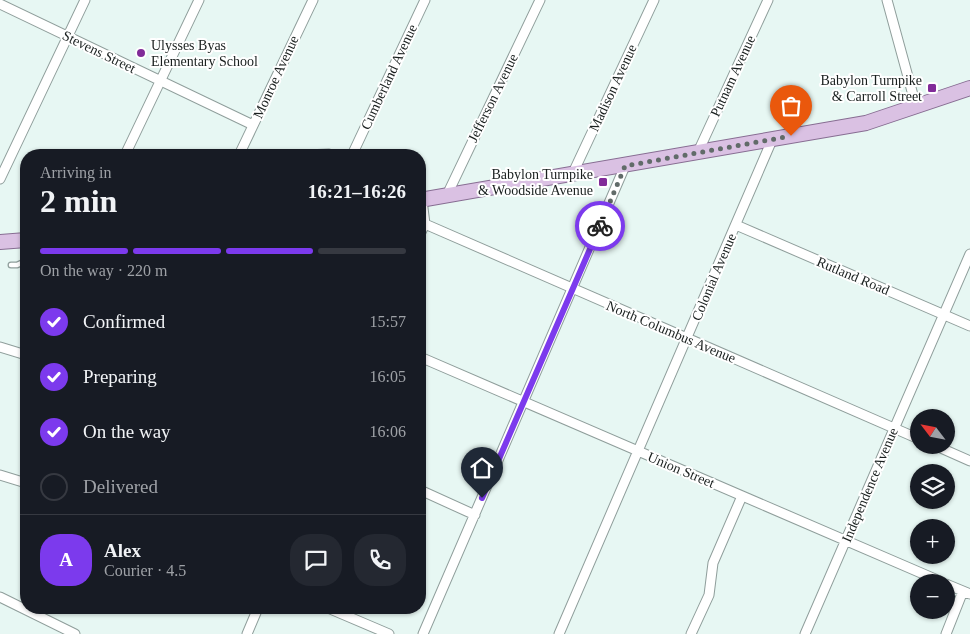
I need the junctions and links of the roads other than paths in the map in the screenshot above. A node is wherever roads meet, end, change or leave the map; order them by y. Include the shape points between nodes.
1 (85, 0) edge
2 (199, 0) edge
3 (313, 0) edge
4 (425, 0) edge
5 (540, 0) edge
6 (654, 0) edge
7 (768, 0) edge
8 (887, 0) edge
9 (0, 4) edge
10 (68, 36) junction
11 (160, 81) junction
12 (970, 88) edge
13 (916, 106) junction
14 (253, 125) junction
15 (772, 140) junction
16 (128, 149) edge
17 (242, 149) edge
18 (355, 149) edge
19 (698, 152) junction
20 (625, 166) junction
21 (572, 175) junction
22 (0, 179) edge
23 (446, 197) junction
24 (426, 199) edge
25 (426, 225) edge
26 (736, 225) junction
27 (20, 240) edge
28 (0, 242) edge
29 (970, 254) edge
30 (20, 263) edge
31 (11, 265) dead end
32 (573, 289) junction
33 (944, 315) junction
34 (970, 326) edge
35 (687, 338) junction
36 (0, 347) edge
37 (20, 353) edge
38 (426, 359) edge
39 (524, 402) junction
40 (894, 428) junction
41 (910, 435) edge
42 (638, 451) junction
43 (954, 454) edge
44 (970, 461) edge
45 (0, 475) edge
46 (20, 481) edge
47 (426, 493) edge
48 (742, 496) junction
49 (475, 514) junction
50 (846, 541) junction
51 (923, 574) edge
52 (966, 593) edge
53 (0, 597) edge
54 (20, 607) edge
55 (34, 614) edge
56 (255, 614) edge
57 (342, 614) edge
58 (75, 634) edge
59 (247, 634) edge
60 (389, 634) edge
61 (423, 634) edge
62 (559, 634) edge
63 (691, 634) edge
64 (805, 634) edge
65 (946, 634) edge

1 - 10 street
2 - 11 street
3 - 14 street, Monroe Avenue
4 - 18 street, Cumberland Avenue
5 - 23 street, Jefferson Avenue
6 - 21 street, Madison Avenue
7 - 19 street, Putnam Avenue
8 - 13 street
9 - 10 street, Stevens Street
10 - 11 street, Stevens Street
10 - 22 street
11 - 14 street, Stevens Street
11 - 16 street
12 - 13 main road
13 - 15 main road via 866,123
14 - 17 street, Monroe Avenue
15 - 19 main road
15 - 26 street, Colonial Avenue
19 - 20 main road
20 - 21 main road
20 - 32 street
21 - 23 main road
23 - 24 main road
25 - 32 street, North Columbus Avenue
26 - 33 street, Rutland Road
26 - 35 street, Colonial Avenue
27 - 28 main road
29 - 33 street, Independence Avenue
30 - 31 lane
32 - 35 street, North Columbus Avenue
32 - 39 street
33 - 34 street, Rutland Road
33 - 40 street, Independence Avenue
35 - 40 street, North Columbus Avenue
35 - 42 street, Colonial Avenue
36 - 37 street
38 - 39 street, Union Street
39 - 42 street, Union Street
39 - 49 street
40 - 41 street, North Columbus Avenue
40 - 50 street, Independence Avenue
42 - 48 street, Union Street
42 - 62 street, Colonial Avenue
43 - 44 street
45 - 46 street
47 - 49 street
48 - 50 street, Union Street
48 - 63 street via 713,563 710,595
49 - 61 street
50 - 51 street, Union Street
50 - 64 street, Independence Avenue
52 - 65 street
53 - 54 street
55 - 58 street
56 - 59 street
57 - 60 street

